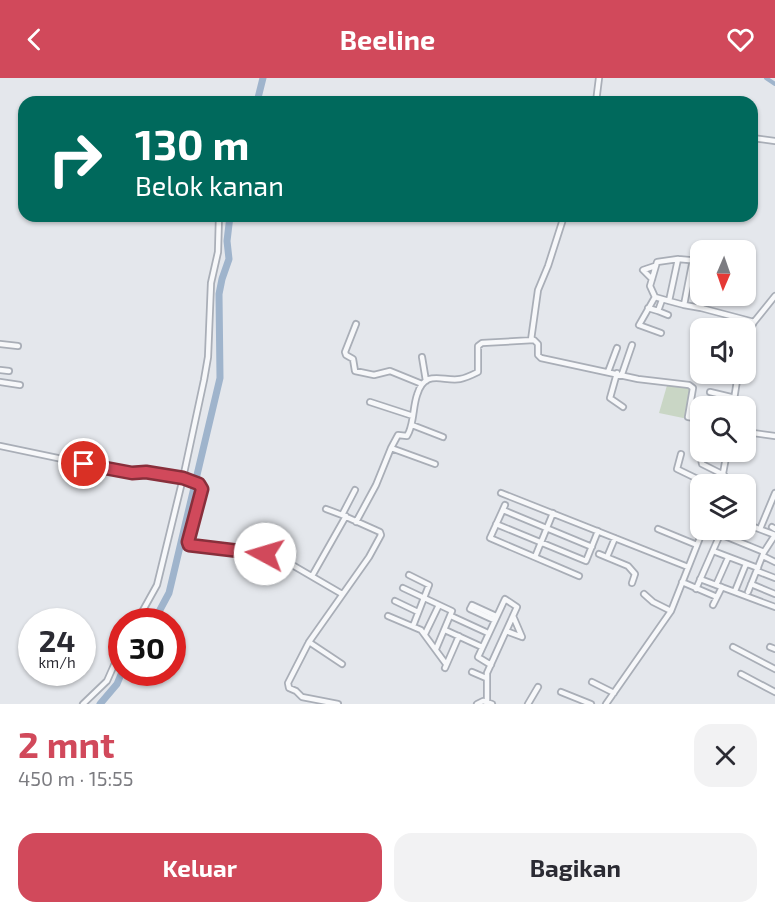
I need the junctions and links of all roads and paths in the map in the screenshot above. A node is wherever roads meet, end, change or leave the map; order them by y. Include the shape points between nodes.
1 (599, 78) edge
2 (597, 96) edge
3 (758, 139) edge
4 (775, 141) edge
5 (219, 222) edge
6 (562, 222) edge
7 (678, 259) junction
8 (690, 259) edge
9 (655, 266) junction
10 (690, 274) edge
11 (652, 279) junction
12 (775, 296) edge
13 (655, 297) junction
14 (662, 300) junction
15 (669, 302) junction
16 (684, 304) junction
17 (648, 308) junction
18 (701, 308) joint
19 (658, 311) junction
20 (668, 315) dead end
21 (739, 318) edge
22 (756, 320) edge
23 (356, 324) dead end
24 (661, 333) dead end
25 (531, 340) junction
26 (0, 344) edge
27 (632, 345) dead end
28 (18, 346) dead end
29 (617, 348) dead end
30 (422, 357) dead end
31 (0, 369) edge
32 (9, 371) dead end
33 (608, 372) junction
34 (620, 374) junction
35 (0, 382) edge
36 (424, 382) junction
37 (20, 385) dead end
38 (710, 392) dead end
39 (691, 396) edge
40 (727, 396) edge
41 (370, 402) dead end
42 (690, 402) edge
43 (623, 407) dead end
44 (413, 416) junction
45 (690, 417) edge
46 (412, 425) junction
47 (756, 433) edge
48 (443, 436) dead end
49 (775, 436) edge
50 (0, 446) edge
51 (391, 448) junction
52 (681, 454) dead end
53 (702, 462) edge
54 (435, 465) dead end
55 (722, 474) edge
56 (690, 475) edge
57 (185, 479) junction
58 (356, 490) dead end
59 (501, 493) dead end
60 (775, 493) edge
61 (326, 509) dead end
62 (553, 513) junction
63 (344, 516) junction
64 (356, 522) junction
65 (496, 524) junction
66 (547, 528) junction
67 (756, 528) edge
68 (658, 529) dead end
69 (760, 529) junction
70 (598, 531) junction
71 (775, 535) edge
72 (615, 538) junction
73 (699, 540) edge
74 (718, 540) edge
75 (736, 540) edge
76 (541, 543) junction
77 (769, 544) junction
78 (697, 545) junction
79 (592, 547) junction
80 (775, 547) edge
81 (713, 551) junction
82 (599, 554) dead end
83 (763, 554) junction
84 (535, 557) junction
85 (607, 557) junction
86 (729, 558) junction
87 (775, 562) edge
88 (746, 564) junction
89 (688, 567) junction
90 (757, 569) junction
91 (409, 575) dead end
92 (312, 576) junction
93 (579, 576) dead end
94 (775, 578) edge
95 (700, 579) junction
96 (682, 582) junction
97 (632, 583) dead end
98 (751, 584) junction
99 (716, 585) junction
100 (722, 587) junction
101 (403, 588) dead end
102 (696, 589) junction
103 (735, 591) junction
104 (748, 592) dead end
105 (342, 594) junction
106 (644, 594) dead end
107 (775, 594) edge
108 (717, 597) junction
109 (424, 598) junction
110 (395, 601) dead end
111 (439, 605) junction
112 (713, 605) dead end
113 (775, 607) edge
114 (145, 608) edge
115 (671, 611) junction
116 (418, 612) junction
117 (388, 616) dead end
118 (451, 616) junction
119 (513, 616) junction
120 (495, 618) junction
121 (413, 626) junction
122 (445, 630) junction
123 (506, 631) junction
124 (488, 633) junction
125 (425, 634) junction
126 (459, 636) junction
127 (309, 642) junction
128 (482, 647) junction
129 (733, 647) dead end
130 (436, 649) junction
131 (342, 664) dead end
132 (491, 664) junction
133 (775, 669) edge
134 (472, 672) dead end
135 (741, 674) dead end
136 (486, 678) junction
137 (108, 679) edge
138 (592, 682) dead end
139 (538, 687) dead end
140 (561, 692) dead end
141 (775, 692) edge
142 (614, 693) junction
143 (489, 703) edge
144 (83, 704) edge
145 (338, 704) edge
146 (477, 704) edge
147 (528, 704) edge
148 (591, 704) edge
149 (606, 704) edge

1 - 2 street
3 - 4 street
5 - 57 street via 208,357
6 - 25 street via 538,290
7 - 8 street
7 - 9 street via 658,261
7 - 15 street
9 - 11 street
9 - 11 street via 643,270
10 - 16 street
11 - 13 street via 650,286
12 - 22 street
13 - 14 street
13 - 17 street
14 - 15 street
14 - 19 street
15 - 16 street
16 - 18 street
17 - 19 street
17 - 24 street via 639,325
18 - 21 street
19 - 20 street
23 - 36 street via 345,352 354,359 355,371 374,375 390,371
25 - 33 street via 537,342 541,358
25 - 36 street via 480,344 478,372 462,379 440,377
26 - 28 street
27 - 34 street
29 - 33 street
30 - 36 street
31 - 32 street
33 - 34 street
34 - 39 street via 692,386
34 - 43 street via 610,398
35 - 37 street
36 - 44 street
38 - 40 street
41 - 44 street
42 - 45 street
44 - 46 street
46 - 48 street
46 - 51 street via 408,434 398,435
47 - 49 street
50 - 57 street via 110,469
51 - 54 street
51 - 64 street
52 - 56 street via 677,469
53 - 55 street
57 - 92 street via 202,489 189,545 272,555
57 - 114 street via 158,585
58 - 63 street
59 - 62 street
60 - 69 street
61 - 63 street
62 - 66 street
62 - 70 street
63 - 64 street
63 - 92 street
64 - 105 street via 381,535
65 - 66 street via 504,507
65 - 76 street
65 - 84 street via 490,538
66 - 76 street
66 - 79 street
67 - 69 street
68 - 78 street
69 - 71 street
70 - 72 street
70 - 79 street
71 - 77 street
72 - 85 street
72 - 89 street
73 - 78 street
74 - 81 street
75 - 83 street
76 - 79 street via 586,561
76 - 84 street
77 - 80 street
77 - 83 street
78 - 89 street
81 - 86 street
81 - 95 street
82 - 85 street
83 - 87 street
83 - 90 street
84 - 93 street
85 - 97 street via 632,568
86 - 88 street
86 - 99 street
88 - 90 street
88 - 103 street
89 - 96 street
90 - 94 street
90 - 98 street
91 - 109 street via 429,584
92 - 105 street
95 - 99 street
95 - 102 street
96 - 102 street
96 - 115 street
98 - 104 street
98 - 107 street
99 - 100 street
100 - 103 street
100 - 108 street
101 - 109 street
102 - 108 street
103 - 113 street
105 - 127 street
106 - 115 street
108 - 112 street
109 - 111 street
109 - 116 street
110 - 116 street
111 - 118 street via 452,610
111 - 125 street
115 - 142 street
116 - 121 street
117 - 121 street
118 - 122 street
118 - 124 street
119 - 120 street via 517,606 505,599
119 - 123 street
119 - 123 street via 522,637
120 - 120 street via 472,605 470,609
120 - 124 street
121 - 125 street
122 - 126 street
122 - 130 street
123 - 132 street
124 - 128 street
125 - 130 street
126 - 128 street
126 - 130 street via 446,666
127 - 131 street
127 - 145 street via 289,688 302,697
128 - 132 street via 478,658
129 - 133 street
132 - 136 street
134 - 136 street
135 - 141 street
136 - 143 street
137 - 144 street
138 - 142 street
139 - 147 street
140 - 148 street
142 - 149 street
143 - 146 street

